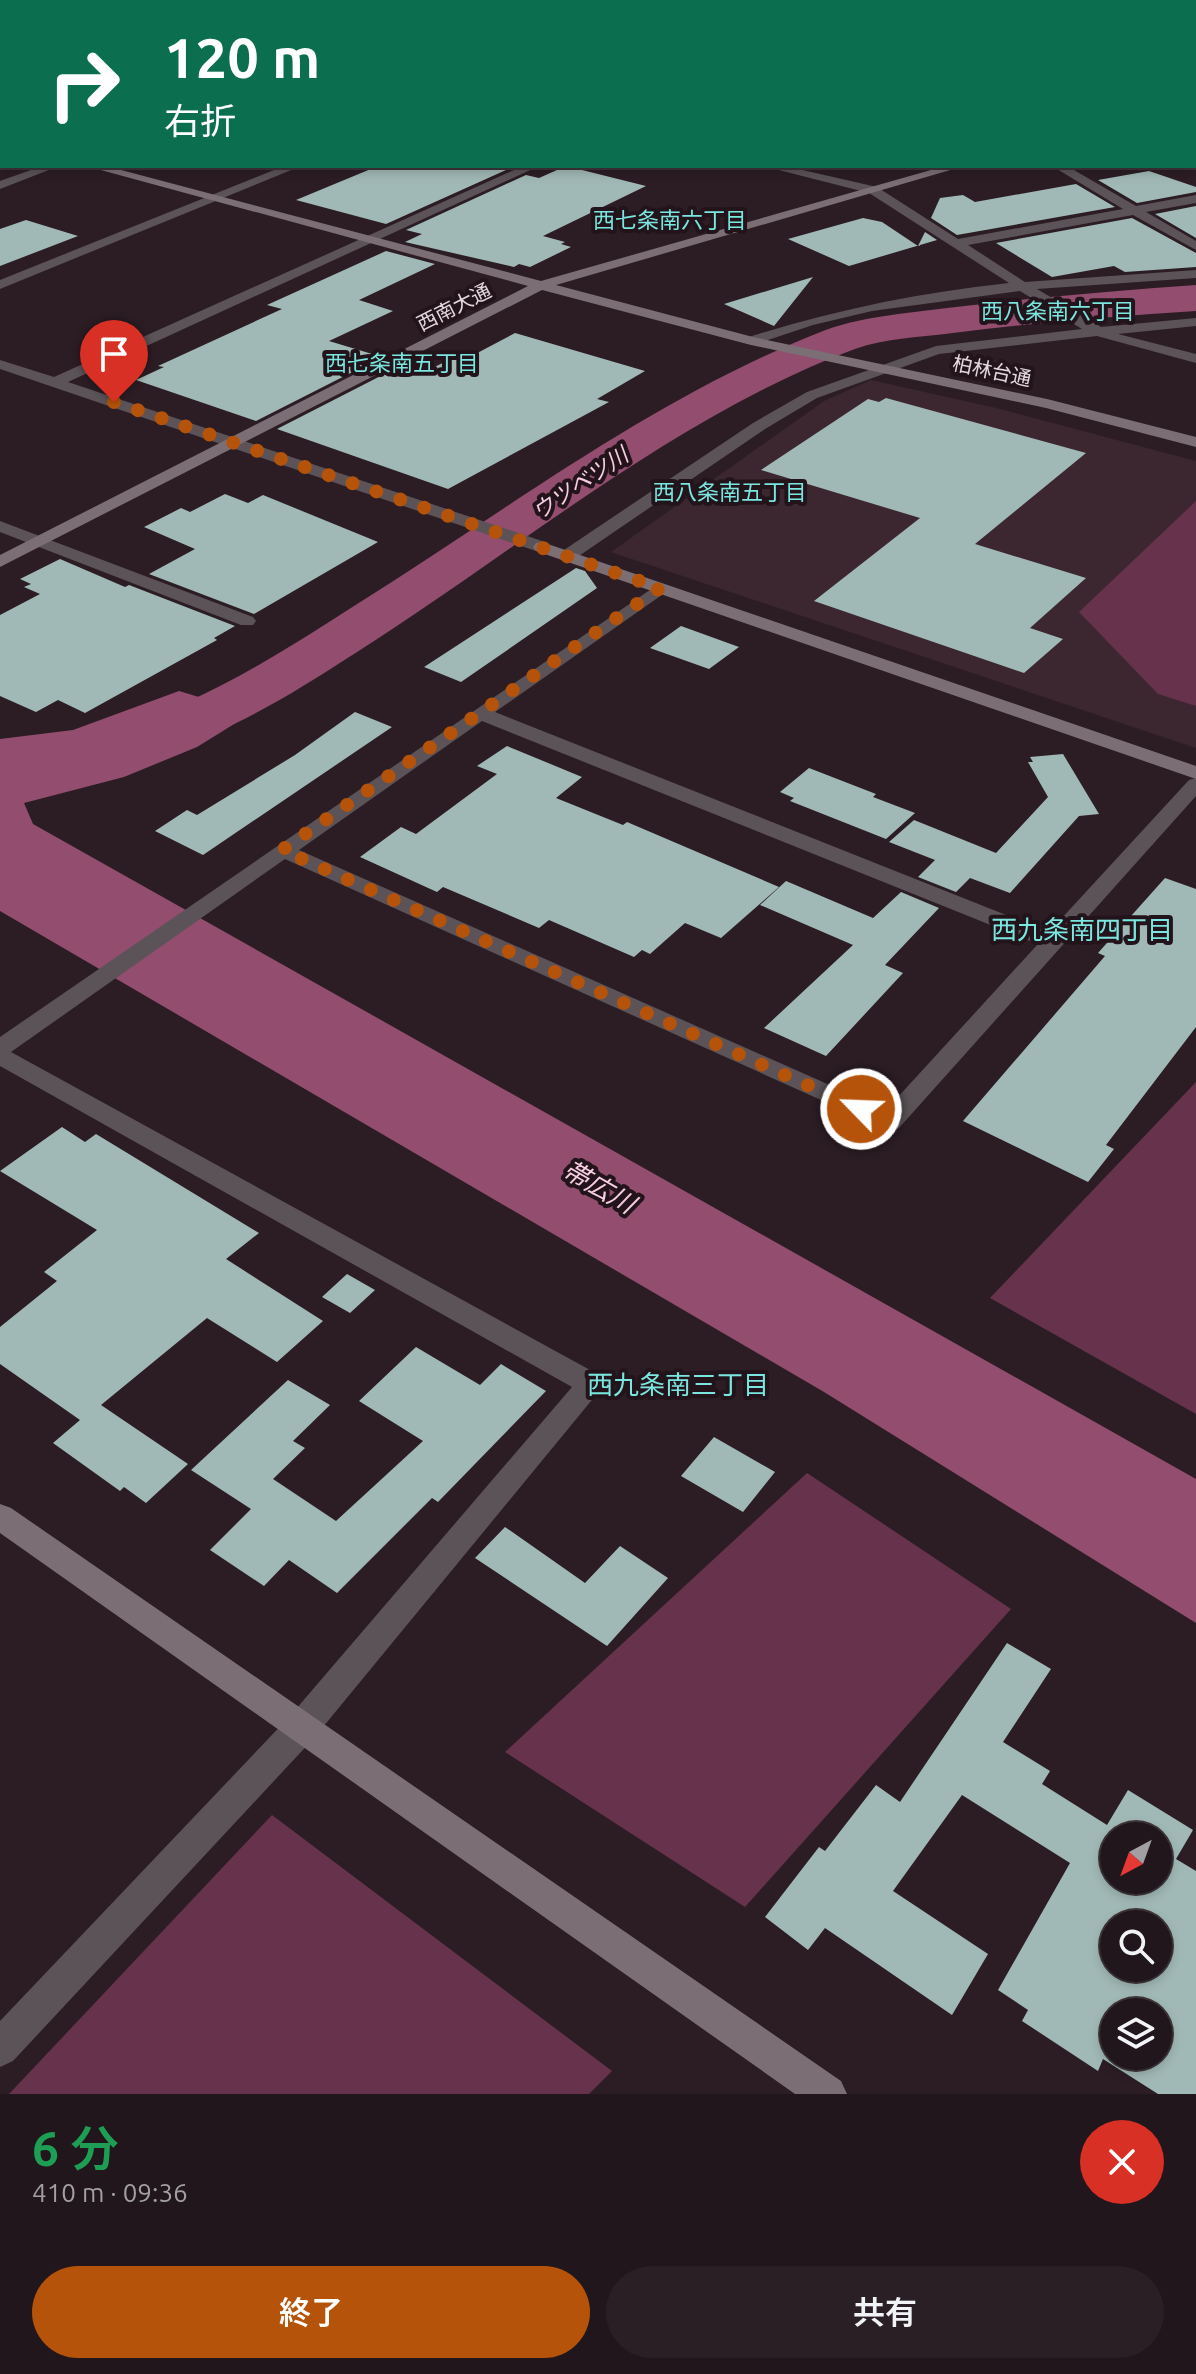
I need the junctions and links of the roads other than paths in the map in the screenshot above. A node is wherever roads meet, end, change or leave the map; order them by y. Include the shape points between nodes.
1 (47, 168) edge
2 (100, 168) edge
3 (290, 168) edge
4 (529, 168) edge
5 (778, 168) edge
6 (951, 168) edge
7 (1062, 168) edge
8 (0, 185) edge
9 (873, 190) junction
10 (213, 198) junction
11 (1196, 199) edge
12 (1134, 209) junction
13 (370, 240) junction
14 (958, 243) junction
15 (1196, 246) edge
16 (1196, 274) edge
17 (0, 285) edge
18 (538, 286) junction
19 (1032, 290) junction
20 (1196, 322) edge
21 (1095, 330) junction
22 (751, 341) junction
23 (1196, 359) edge
24 (0, 364) edge
25 (883, 367) junction
26 (54, 383) junction
27 (1195, 441) edge
28 (238, 442) junction
29 (0, 526) edge
30 (40, 542) junction
31 (567, 556) junction
32 (0, 562) edge
33 (660, 588) junction
34 (247, 621) dead end
35 (480, 713) junction
36 (1196, 773) edge
37 (1196, 784) edge
38 (282, 850) junction
39 (1053, 942) junction
40 (0, 1048) edge
41 (0, 1056) edge
42 (0, 1517) edge
43 (302, 1727) junction
44 (0, 2048) edge
45 (828, 2094) edge

1 - 8 street
2 - 10 street, 柏林台通
3 - 10 street
4 - 13 street
5 - 9 street
6 - 9 street, 西南大通
7 - 12 street
9 - 14 street
9 - 18 street, 西南大通
10 - 13 street, 柏林台通
10 - 17 street
11 - 12 street
12 - 14 street
12 - 15 street
13 - 18 street, 柏林台通
13 - 26 street
14 - 19 street
16 - 19 street
18 - 22 street, 柏林台通
18 - 28 street, 西南大通
19 - 21 street
19 - 22 street via 873,307
20 - 21 street
21 - 23 street
21 - 25 street via 947,348
22 - 25 street, 柏林台通
24 - 26 street
25 - 27 street, 柏林台通
25 - 31 street via 812,395 759,426
26 - 28 street
28 - 30 street, 西南大通
28 - 31 street
29 - 30 street
30 - 32 street, 西南大通
30 - 34 street
31 - 33 street
33 - 35 street
33 - 36 street
35 - 38 street
35 - 39 street
37 - 39 street
38 - 39 street via 890,1122
38 - 40 street
41 - 43 street via 591,1384
42 - 43 street
43 - 44 street
43 - 45 street

